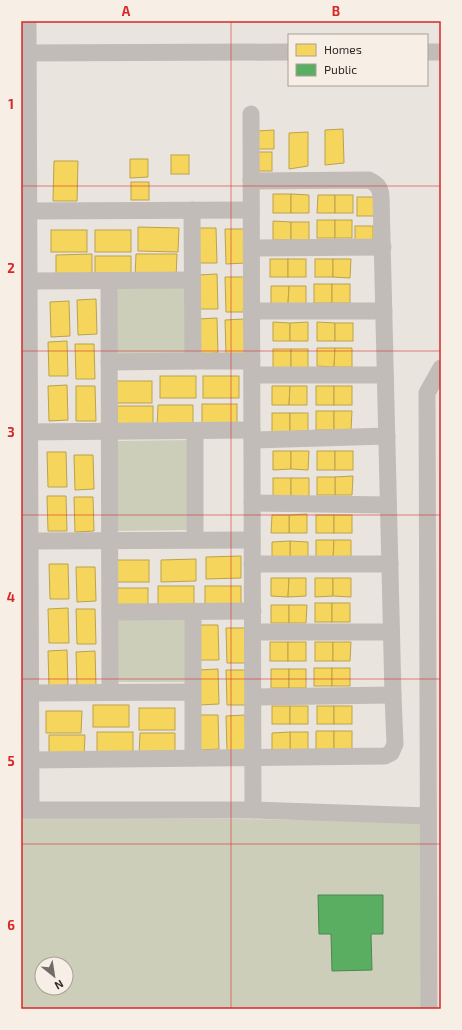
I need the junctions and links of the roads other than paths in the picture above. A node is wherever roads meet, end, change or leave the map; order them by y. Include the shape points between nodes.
1 (28, 21) edge
2 (288, 52) edge
3 (428, 52) edge
4 (441, 52) edge
5 (25, 53) edge
6 (251, 114) dead end
7 (251, 182) junction
8 (192, 210) junction
9 (251, 210) junction
10 (29, 211) junction
11 (383, 247) junction
12 (251, 248) junction
13 (192, 280) junction
14 (29, 281) junction
15 (108, 281) junction
16 (251, 311) junction
17 (384, 311) junction
18 (193, 361) junction
19 (109, 362) junction
20 (252, 368) junction
21 (441, 368) edge
22 (385, 375) junction
23 (195, 431) junction
24 (25, 432) edge
25 (109, 432) junction
26 (252, 435) junction
27 (387, 436) junction
28 (252, 503) junction
29 (388, 504) junction
30 (195, 540) junction
31 (252, 540) junction
32 (30, 541) junction
33 (110, 541) junction
34 (252, 564) junction
35 (390, 564) junction
36 (26, 611) edge
37 (253, 611) junction
38 (110, 612) junction
39 (193, 612) junction
40 (253, 632) junction
41 (391, 632) junction
42 (110, 692) junction
43 (193, 692) junction
44 (31, 693) junction
45 (393, 695) junction
46 (253, 697) junction
47 (194, 758) junction
48 (253, 758) junction
49 (31, 760) junction
50 (26, 810) edge
51 (253, 810) junction
52 (428, 816) junction
53 (428, 1009) edge

1 - 5 street
2 - 5 street
3 - 4 street
5 - 10 street
6 - 7 street
7 - 9 street
7 - 11 street via 369,180 380,188
8 - 9 street
8 - 10 street
8 - 13 street
9 - 12 street
10 - 14 street
11 - 12 street
11 - 17 street
12 - 16 street
13 - 15 street
13 - 18 street
14 - 15 street
14 - 24 street
15 - 19 street
16 - 17 street
16 - 20 street
17 - 22 street
18 - 19 street
18 - 20 street
19 - 25 street
20 - 22 street
20 - 26 street
21 - 52 street via 427,393
22 - 27 street
23 - 25 street
23 - 26 street
23 - 30 street
24 - 25 street
24 - 32 street
25 - 33 street
26 - 27 street
26 - 28 street
27 - 29 street
28 - 29 street
28 - 31 street
29 - 35 street
30 - 31 street
30 - 33 street
31 - 34 street
32 - 33 street
32 - 36 street
33 - 38 street
34 - 35 street
34 - 37 street
35 - 41 street
36 - 44 street
37 - 39 street
37 - 40 street
38 - 39 street
38 - 42 street
39 - 43 street
40 - 41 street
40 - 46 street
41 - 45 street
42 - 43 street
42 - 44 street
43 - 47 street
44 - 49 street
45 - 46 street
45 - 48 street via 395,744 391,753 385,756
46 - 48 street
47 - 48 street
47 - 49 street
48 - 51 street
49 - 50 street
50 - 51 street
51 - 52 street
52 - 53 street

